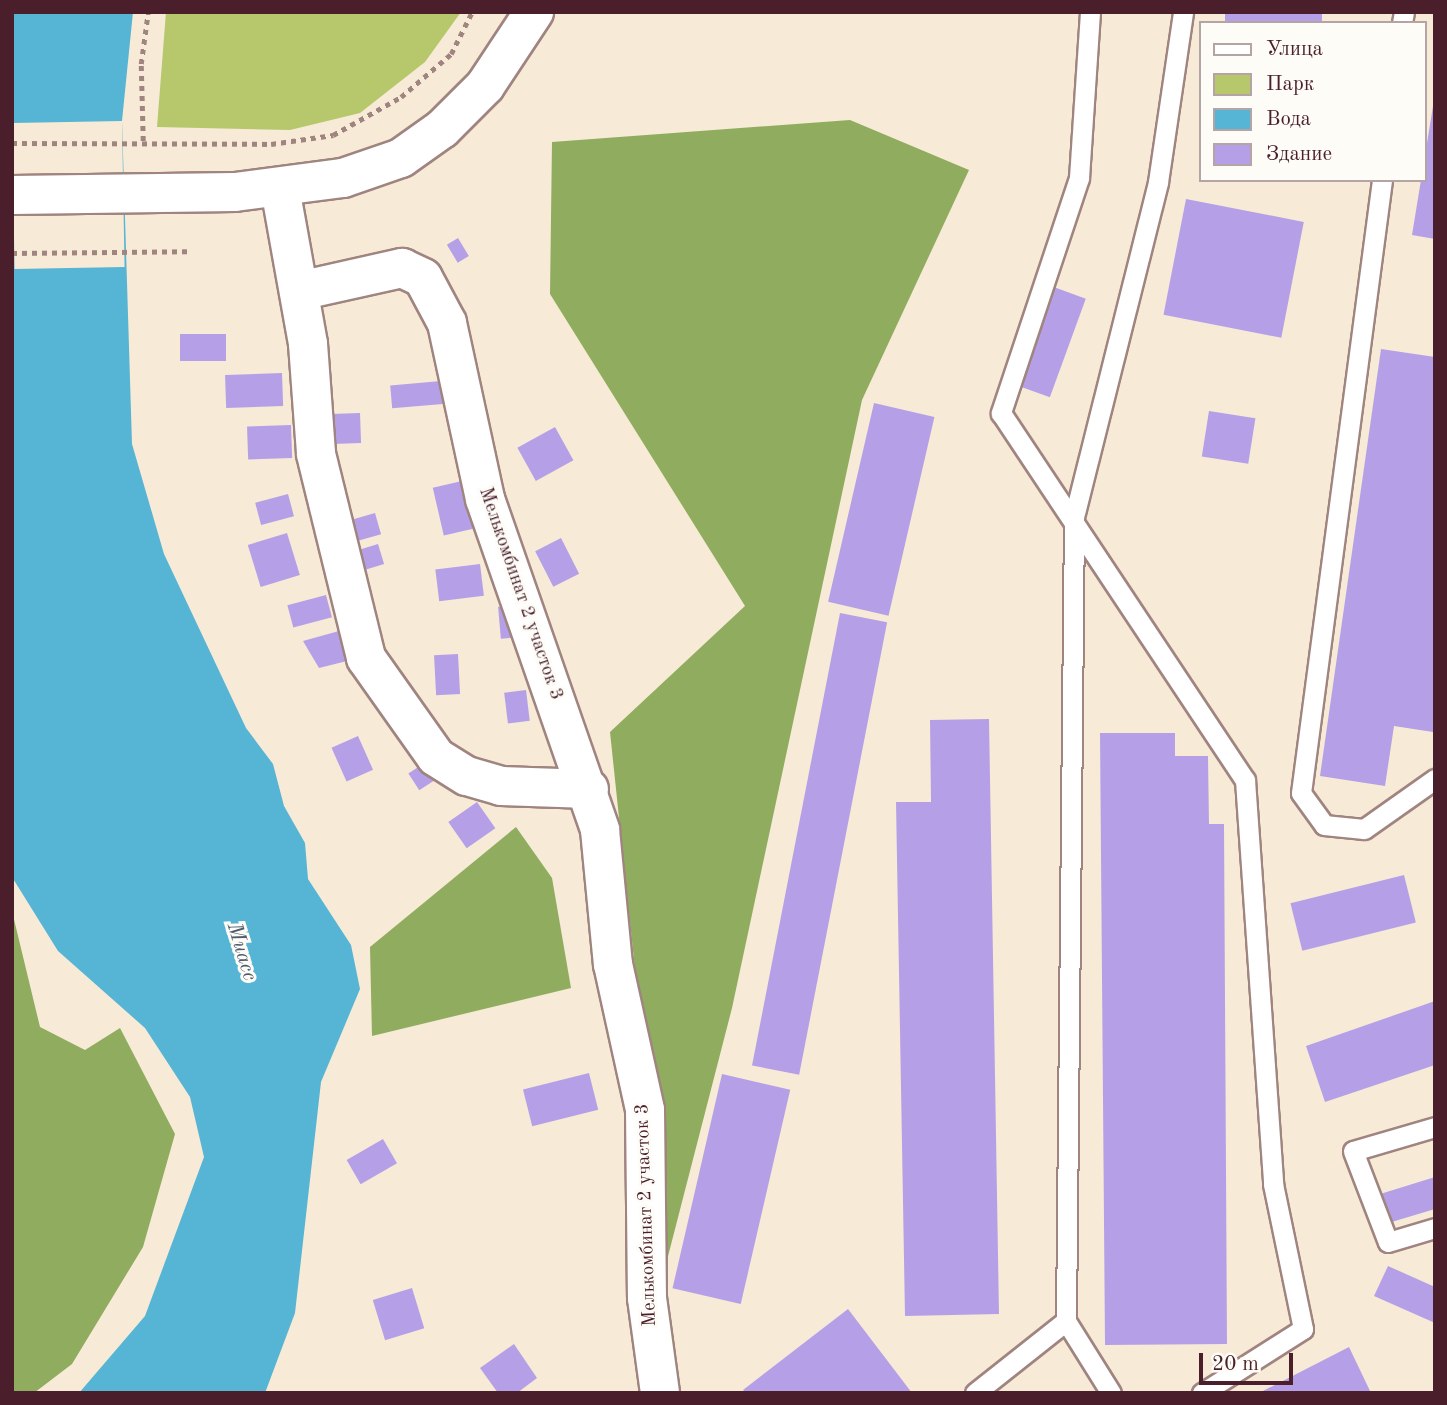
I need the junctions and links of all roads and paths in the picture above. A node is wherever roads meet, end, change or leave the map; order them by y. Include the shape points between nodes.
1 (148, 12) edge
2 (472, 12) edge
3 (534, 12) edge
4 (1090, 12) edge
5 (1183, 12) edge
6 (143, 141) junction
7 (12, 143) edge
8 (1382, 182) edge
9 (280, 188) junction
10 (12, 195) edge
11 (190, 251) dead end
12 (12, 253) edge
13 (299, 291) junction
14 (1074, 517) junction
15 (1435, 779) edge
16 (589, 789) junction
17 (1435, 1127) edge
18 (1435, 1228) edge
19 (1066, 1321) junction
20 (660, 1393) edge
21 (975, 1393) edge
22 (1111, 1393) edge
23 (1202, 1393) edge

1 - 6 path via 141,64
2 - 6 path via 452,54 401,97 333,135 271,144
3 - 9 street via 485,86 411,151 343,178
4 - 14 lane via 1079,178 1001,413
5 - 14 lane via 1158,182
6 - 7 path
8 - 15 lane via 1301,793 1324,825 1364,829
9 - 10 street
9 - 13 street
11 - 12 path
13 - 16 street via 316,454 366,658 436,757 467,776 500,786
13 - 16 street, Мелькомбинат 2 участок 3 via 402,268 422,278 447,323 485,499
14 - 19 lane
14 - 23 lane via 1245,780 1273,1184 1303,1329
16 - 20 street, Мелькомбинат 2 участок 3 via 600,830 613,964 645,1110 646,1298
17 - 18 lane via 1353,1151 1388,1242
19 - 21 lane
19 - 22 lane

